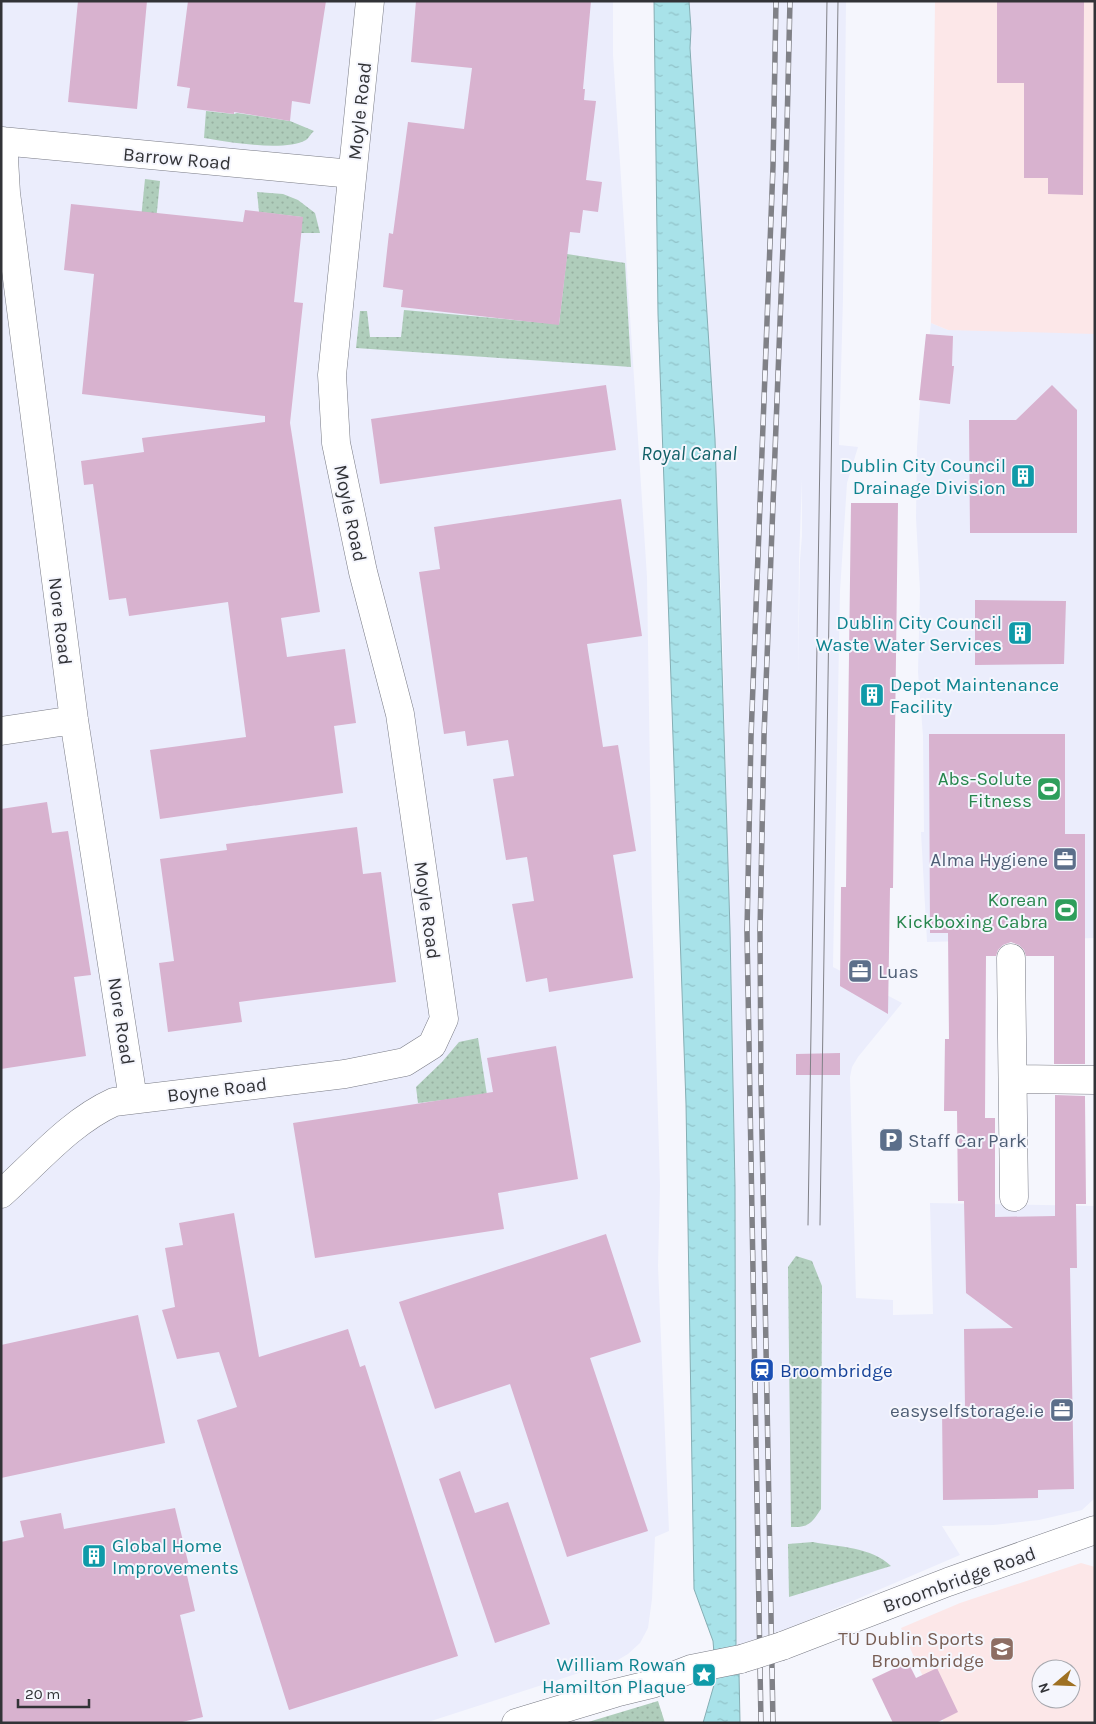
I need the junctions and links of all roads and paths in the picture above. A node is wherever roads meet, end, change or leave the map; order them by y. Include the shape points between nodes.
1 (370, 1) edge
2 (2, 141) edge
3 (352, 174) junction
4 (74, 720) junction
5 (1, 731) edge
6 (1012, 958) dead end
7 (444, 1019) joint
8 (1013, 1079) junction
9 (1095, 1080) edge
10 (133, 1099) junction
11 (1, 1194) edge
12 (1014, 1197) dead end
13 (1095, 1530) edge
14 (516, 1723) edge

1 - 3 street, Moyle Road
2 - 3 street, Barrow Road
2 - 4 street, Nore Road
3 - 7 street, Moyle Road via 332,375 336,443 363,572 400,714
4 - 5 street
4 - 10 street, Nore Road
6 - 8 street
7 - 10 street, Boyne Road via 432,1045 405,1062 345,1074
8 - 9 street
8 - 12 street
10 - 11 street, Boyne Road via 114,1102 79,1122
13 - 14 street, Broombridge Road, bridge via 948,1582 789,1644 741,1659 691,1669 652,1684 615,1692

